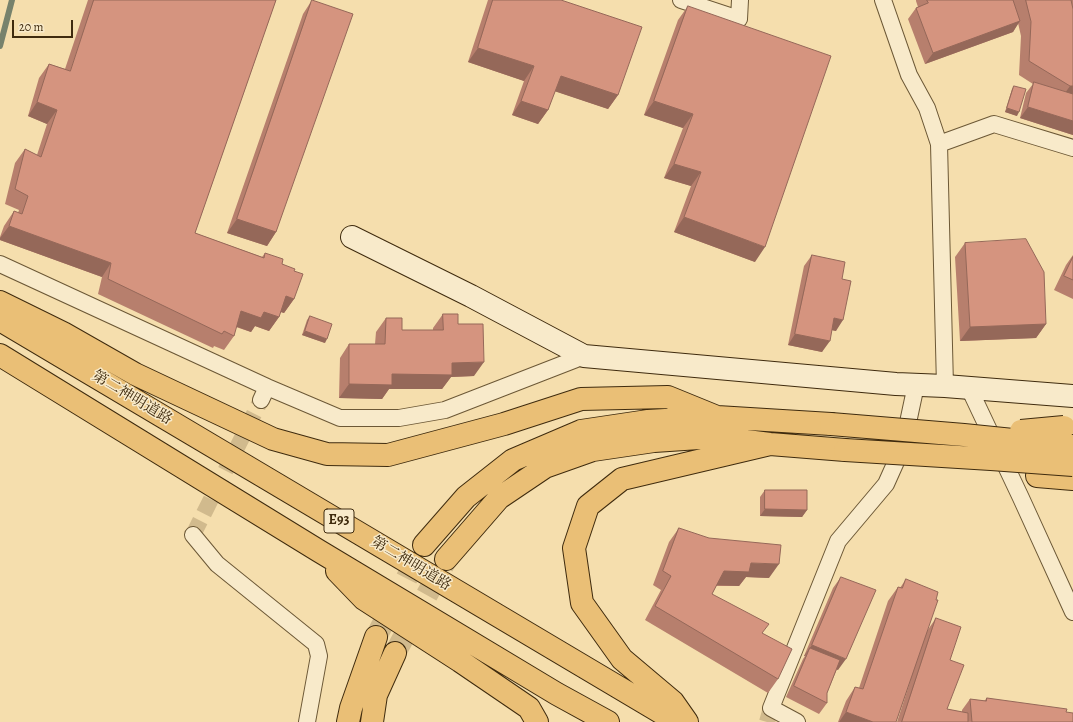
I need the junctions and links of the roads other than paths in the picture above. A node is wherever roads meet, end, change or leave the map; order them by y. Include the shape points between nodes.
1 (682, 0) edge
2 (740, 0) edge
3 (883, 0) edge
4 (938, 144) junction
5 (1073, 148) edge
6 (352, 237) dead end
7 (0, 264) edge
8 (0, 302) edge
9 (0, 320) edge
10 (0, 355) edge
11 (584, 356) junction
12 (916, 385) junction
13 (946, 386) junction
14 (969, 388) junction
15 (1073, 396) edge
16 (717, 417) junction
17 (1070, 434) edge
18 (770, 444) junction
19 (991, 459) junction
20 (1073, 465) edge
21 (1073, 479) edge
22 (193, 534) dead end
23 (424, 545) tunnel mouth
24 (319, 551) junction
25 (446, 559) tunnel mouth
26 (1073, 612) edge
27 (376, 637) tunnel mouth
28 (395, 653) tunnel mouth
29 (307, 722) edge
30 (348, 722) edge
31 (372, 722) edge
32 (537, 722) edge
33 (608, 722) edge
34 (677, 722) edge
35 (687, 722) edge
36 (797, 722) edge

1 - 2 street via 739,19
3 - 4 street via 909,75 927,108
4 - 5 street via 994,124
4 - 13 street
6 - 11 street via 472,296
7 - 11 street via 264,393 340,418 399,418 445,410
8 - 16 highway via 63,333 135,374 273,439 327,454 388,455 504,424 581,399 668,397
9 - 34 highway, 第二神明道路 / E93
10 - 24 highway, E93
11 - 12 street
12 - 13 street
12 - 36 street via 904,446 886,484 838,541 771,708
13 - 14 street
14 - 15 street
14 - 26 street
16 - 17 highway, bridge via 964,435
16 - 23 highway via 648,421 581,431 513,460 466,497
18 - 19 highway, bridge
18 - 25 highway via 714,438 654,440 593,450 545,468 499,498
18 - 35 highway via 622,479 588,506 574,548 582,603 622,659 673,702
19 - 20 highway, bridge
19 - 21 highway, bridge via 1037,476
22 - 29 street via 217,564 316,644 320,656
24 - 32 highway via 364,599 529,708
24 - 33 highway, E93
27 - 30 highway
28 - 31 highway via 376,695

